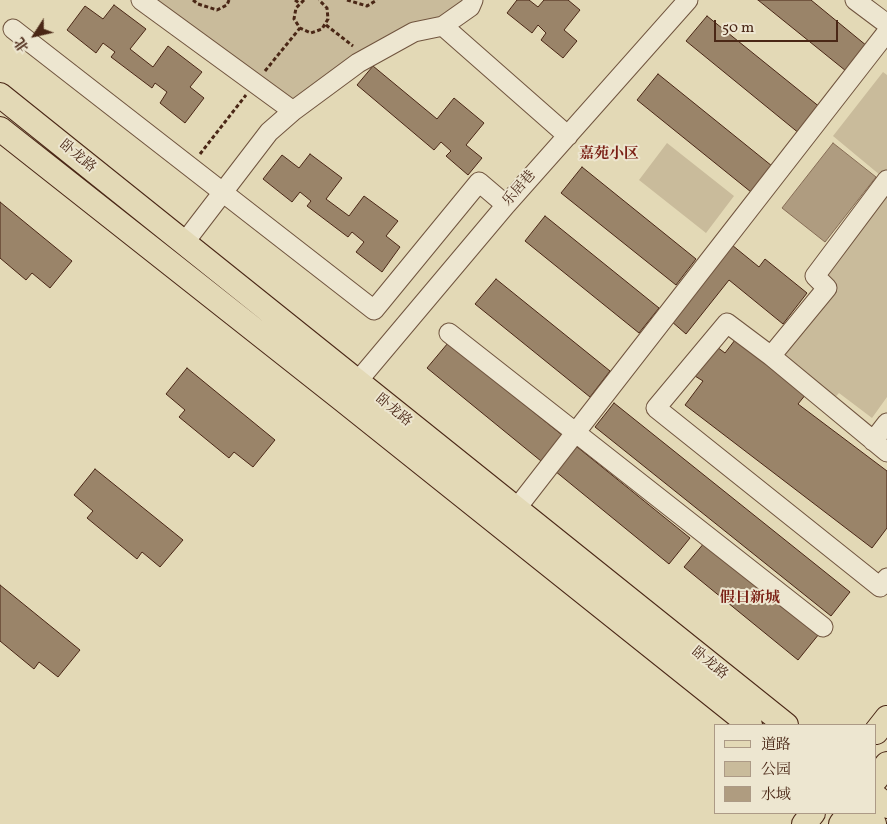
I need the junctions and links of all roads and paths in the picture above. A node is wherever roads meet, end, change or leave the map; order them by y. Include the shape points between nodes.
1 (141, 0) edge
2 (193, 0) edge
3 (228, 0) edge
4 (295, 0) edge
5 (304, 0) edge
6 (319, 0) edge
7 (347, 0) edge
8 (377, 0) edge
9 (473, 0) edge
10 (688, 0) edge
11 (855, 0) edge
12 (299, 3) junction
13 (887, 24) edge
14 (326, 25) junction
15 (442, 26) junction
16 (13, 29) dead end
17 (887, 32) edge
18 (367, 58) junction
19 (0, 95) edge
20 (293, 111) junction
21 (0, 129) edge
22 (568, 136) junction
23 (887, 180) edge
24 (223, 193) junction
25 (506, 205) junction
26 (184, 243) junction
27 (449, 333) dead end
28 (771, 356) junction
29 (357, 382) junction
30 (887, 423) edge
31 (576, 432) junction
32 (880, 446) edge
33 (516, 510) junction
34 (887, 578) edge
35 (824, 627) dead end
36 (887, 718) edge
37 (749, 724) edge
38 (785, 724) edge
39 (877, 731) edge
40 (887, 764) edge
41 (877, 778) edge
42 (877, 798) edge
43 (887, 806) edge
44 (812, 814) edge
45 (861, 814) edge
46 (804, 824) edge
47 (874, 824) edge

1 - 20 street
2 - 3 path via 217,10 227,5
4 - 12 path
5 - 12 path
6 - 14 path via 327,8
7 - 8 path via 366,6
9 - 15 street via 470,6
10 - 22 street, 乐居巷
11 - 13 street
12 - 14 path via 294,18 300,28 305,32 316,32
14 - 18 path
15 - 18 street via 414,32
15 - 22 street
16 - 24 street
17 - 31 street
18 - 20 street
19 - 26 main road, 卧龙路
20 - 24 street via 269,132
21 - 37 main road, 卧龙路
22 - 25 street, 乐居巷
23 - 28 street via 815,276 827,288
24 - 25 street via 374,310 479,182
24 - 26 street
25 - 29 street, 乐居巷
26 - 29 main road, 卧龙路
27 - 31 street
28 - 32 street
28 - 34 street via 727,324 656,408 880,588
29 - 33 main road, 卧龙路
30 - 32 street
31 - 33 street
31 - 35 street
33 - 38 main road, 卧龙路
36 - 39 main road
40 - 41 main road
42 - 43 main road
44 - 46 main road
45 - 47 main road

